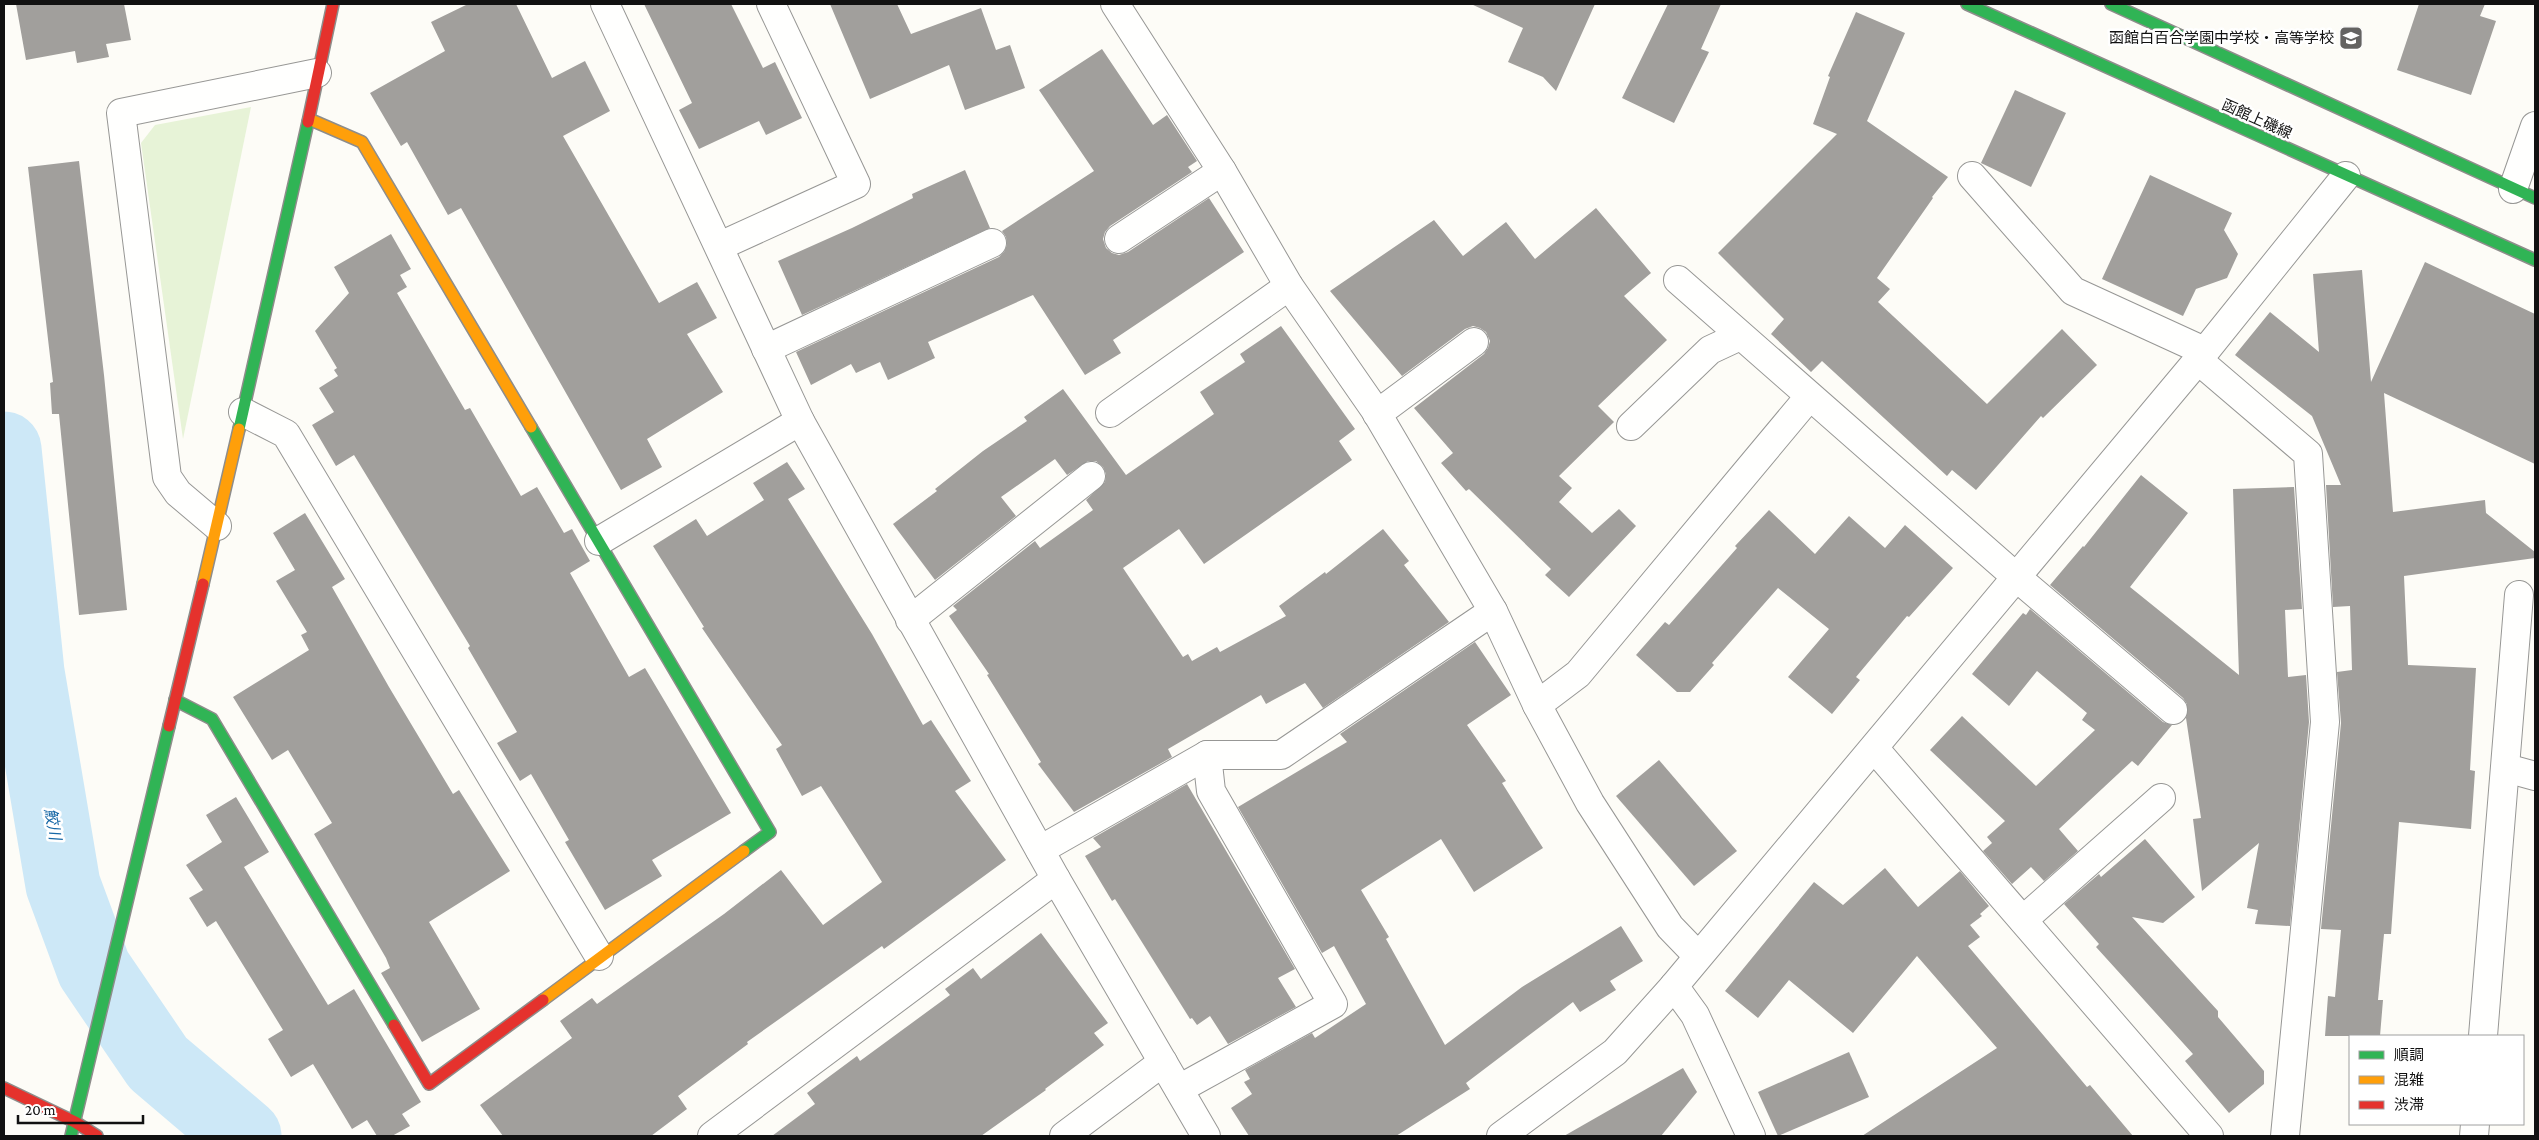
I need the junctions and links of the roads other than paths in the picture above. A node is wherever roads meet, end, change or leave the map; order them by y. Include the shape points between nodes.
1 (333, 4) edge
2 (605, 4) edge
3 (771, 4) edge
4 (1115, 4) edge
5 (1966, 4) edge
6 (2111, 4) edge
7 (316, 73) junction
8 (310, 119) junction
9 (2535, 126) edge
10 (1222, 171) junction
11 (1972, 176) dead end
12 (2346, 176) junction
13 (2524, 193) edge
14 (1119, 239) dead end
15 (992, 243) dead end
16 (720, 246) junction
17 (2535, 260) edge
18 (1678, 280) dead end
19 (1289, 286) junction
20 (1740, 336) junction
21 (1474, 342) dead end
22 (766, 349) junction
23 (2201, 356) junction
24 (1809, 396) junction
25 (243, 412) junction
26 (1110, 414) dead end
27 (1377, 414) junction
28 (800, 421) junction
29 (1632, 426) dead end
30 (1091, 476) dead end
31 (217, 526) junction
32 (599, 541) junction
33 (2015, 576) junction
34 (2519, 595) dead end
35 (1493, 611) junction
36 (910, 620) junction
37 (175, 700) junction
38 (1537, 705) junction
39 (2173, 710) dead end
40 (1874, 748) junction
41 (1207, 755) junction
42 (2506, 768) junction
43 (2535, 776) edge
44 (2161, 798) dead end
45 (1040, 850) junction
46 (1056, 879) junction
47 (2023, 920) junction
48 (1697, 955) junction
49 (599, 956) junction
50 (1674, 986) junction
51 (2483, 1035) edge
52 (1163, 1062) junction
53 (4, 1088) edge
54 (1179, 1089) junction
55 (75, 1122) junction
56 (72, 1136) edge
57 (97, 1136) edge
58 (712, 1136) edge
59 (1064, 1136) edge
60 (1206, 1136) edge
61 (1501, 1136) edge
62 (1751, 1136) edge
63 (2209, 1136) edge
64 (2285, 1136) edge

1 - 7 street
2 - 16 street
3 - 16 street via 856,184
4 - 10 street
5 - 12 street, 函館上磯線
6 - 13 street
7 - 8 street
7 - 31 street via 121,113 167,477 178,492
8 - 25 street
8 - 32 street via 362,142
9 - 13 street
10 - 14 street
10 - 19 street
11 - 23 street via 2072,292
12 - 17 street, 函館上磯線
12 - 23 street
15 - 22 street
16 - 22 street
18 - 20 street
19 - 26 street
19 - 27 street
20 - 24 street
20 - 29 street via 1710,350
21 - 27 street
22 - 28 street
23 - 33 street
23 - 64 street via 2308,454 2324,722
24 - 33 street
24 - 38 street via 1578,674
25 - 31 street
25 - 49 street via 286,434
27 - 35 street
28 - 32 street
28 - 36 street
30 - 36 street
31 - 37 street
32 - 49 street via 770,832
33 - 39 street
33 - 40 street
34 - 42 street
35 - 38 street
35 - 41 street via 1281,755
36 - 45 street
37 - 49 street via 212,719 429,1084
37 - 55 street
38 - 48 street via 1590,803 1670,927
40 - 47 street
40 - 48 street
41 - 45 street
41 - 54 street via 1211,791 1333,1004
42 - 43 street
42 - 51 street
44 - 47 street
45 - 46 street
46 - 52 street
46 - 58 street
47 - 63 street
48 - 50 street
50 - 61 street via 1615,1052
50 - 62 street via 1696,1015
52 - 54 street
52 - 59 street
53 - 55 street
54 - 60 street
55 - 56 street
55 - 57 street

